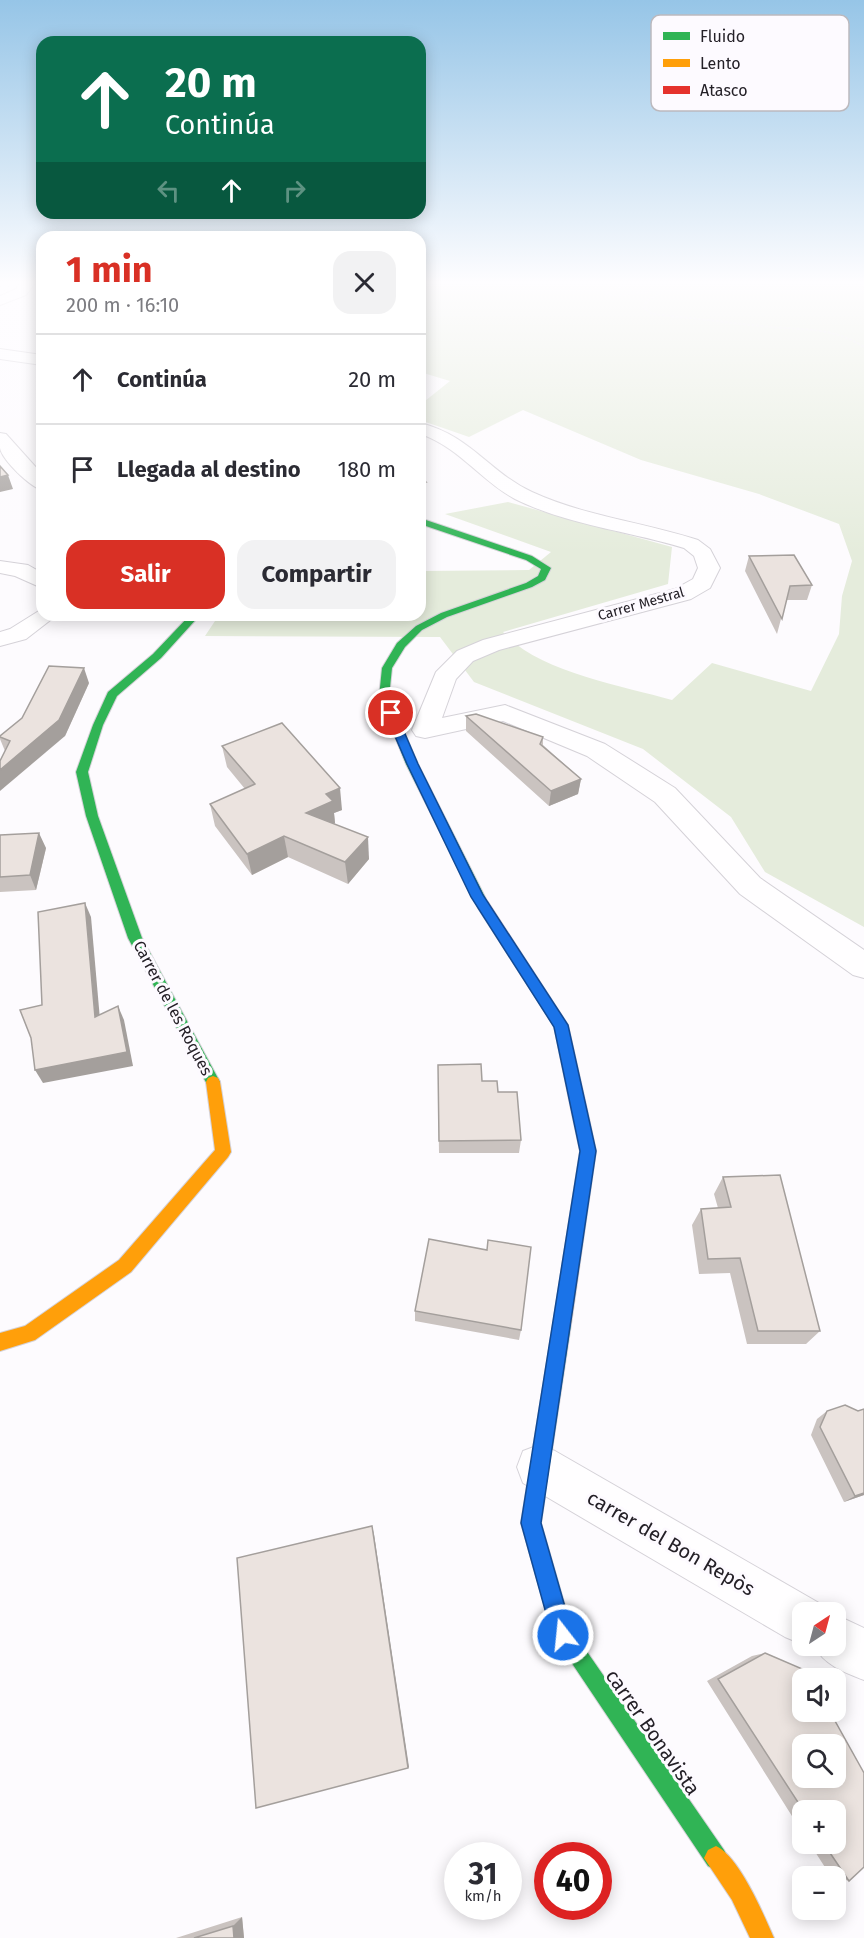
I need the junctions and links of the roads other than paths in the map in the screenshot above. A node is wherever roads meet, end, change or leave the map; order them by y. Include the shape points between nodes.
1 (426, 429) edge
2 (0, 438) edge
3 (36, 479) edge
4 (426, 523) edge
5 (0, 567) edge
6 (36, 578) edge
7 (37, 621) edge
8 (189, 621) edge
9 (0, 639) edge
10 (425, 730) junction
11 (412, 764) junction
12 (864, 966) edge
13 (0, 1342) edge
14 (539, 1467) junction
15 (792, 1614) edge
16 (846, 1645) edge
17 (864, 1656) edge
18 (762, 1938) edge

1 - 10 street, Carrer Mestral via 457,442 505,486 525,496 691,544 703,553 709,568 702,583 683,594 491,645 465,656 445,677
2 - 3 street
4 - 11 street via 529,558 546,568 542,578 529,585 444,615 419,628 401,645 387,668 384,696
5 - 6 street
7 - 9 street via 18,634
8 - 13 street, Carrer de les Roques via 157,656 112,694 82,772 92,816 135,938 212,1078 223,1152 125,1266 29,1334
10 - 11 street, Carrer Mestral
10 - 12 street via 505,713 596,750 665,795 750,886
11 - 14 street via 477,897 561,1025 588,1151
14 - 15 street, carrer del Bon Repòs
14 - 18 street, carrer Bonavista via 531,1523 563,1635 740,1892
16 - 17 street

